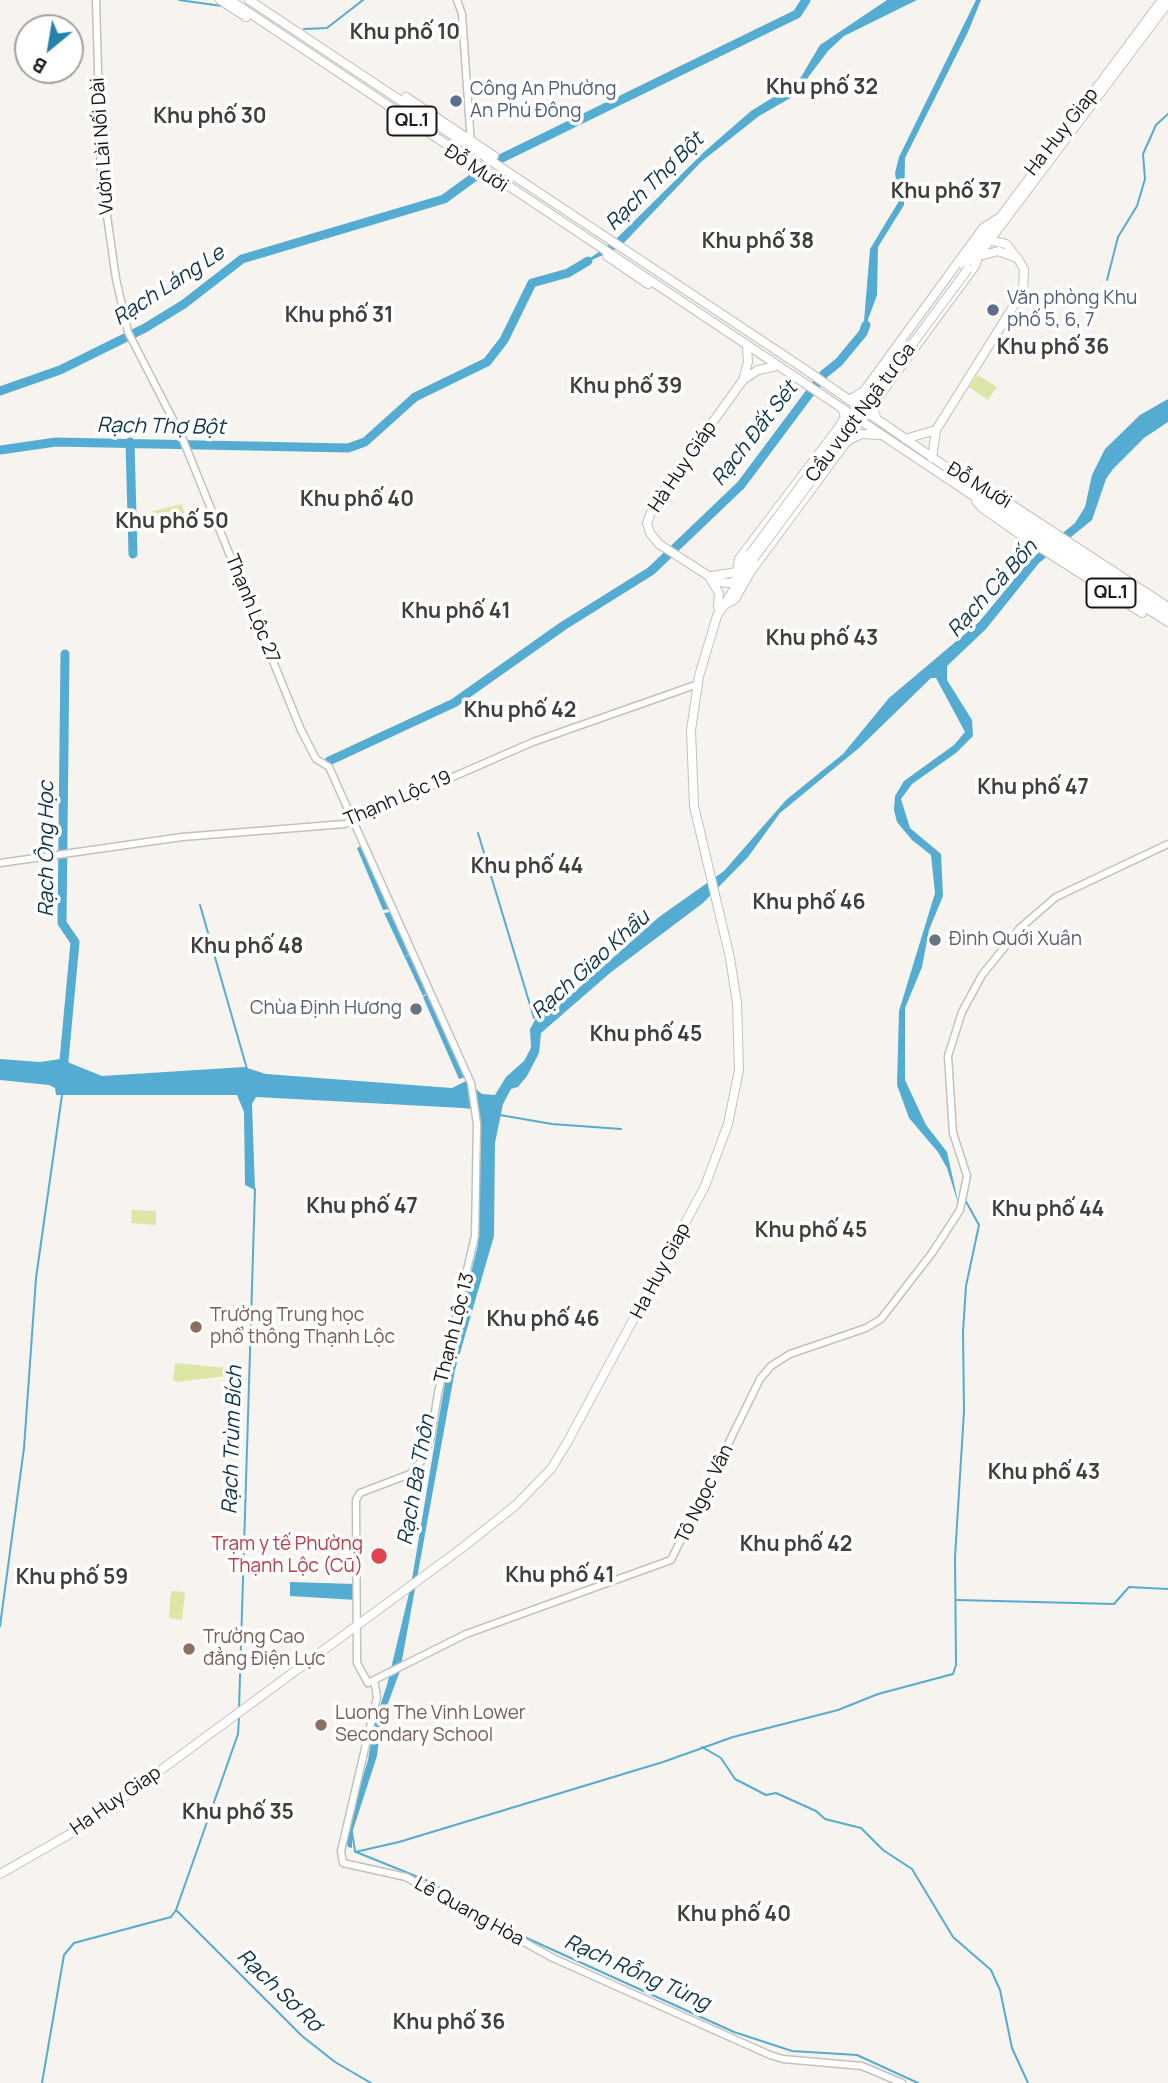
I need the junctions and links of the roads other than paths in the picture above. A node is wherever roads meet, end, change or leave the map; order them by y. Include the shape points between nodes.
1 (96, 0) edge
2 (220, 0) edge
3 (230, 0) edge
4 (249, 0) edge
5 (258, 0) edge
6 (457, 0) edge
7 (1162, 0) edge
8 (1168, 3) edge
9 (1142, 31) junction
10 (472, 144) junction
11 (1001, 220) junction
12 (985, 241) junction
13 (593, 243) junction
14 (1006, 244) junction
15 (978, 257) junction
16 (616, 258) junction
17 (1018, 259) junction
18 (966, 267) junction
19 (725, 334) junction
20 (738, 337) junction
21 (747, 349) junction
22 (772, 367) junction
23 (793, 375) junction
24 (743, 380) junction
25 (864, 391) junction
26 (877, 399) junction
27 (849, 400) junction
28 (842, 408) junction
29 (877, 420) junction
30 (839, 427) junction
31 (936, 429) junction
32 (885, 436) junction
33 (851, 438) junction
34 (905, 439) junction
35 (184, 441) joint
36 (932, 458) junction
37 (973, 487) junction
38 (1040, 536) junction
39 (1060, 550) junction
40 (707, 575) junction
41 (738, 576) junction
42 (730, 583) junction
43 (723, 604) junction
44 (1168, 607) edge
45 (1168, 614) edge
46 (717, 616) junction
47 (1168, 622) edge
48 (1168, 629) edge
49 (698, 684) junction
50 (352, 821) junction
51 (1168, 844) edge
52 (0, 863) edge
53 (358, 1496) joint
54 (358, 1623) junction
55 (369, 1681) junction
56 (0, 1874) edge
57 (902, 2083) edge

1 - 35 street, Vườn Lài Nối Dài via 101,174 116,279 129,334
2 - 13 main road, Đỗ Mười / QL.1
3 - 13 main road, Đỗ Mười / QL.1
4 - 10 main road, Đỗ Mười / QL.1
5 - 10 main road, Đỗ Mười / QL.1
6 - 10 street via 462,14
7 - 9 main road, Ha Huy Giap
8 - 9 main road
9 - 11 main road, Ha Huy Giap
10 - 27 main road, Đỗ Mười / QL.1
11 - 12 main road, Ha Huy Giap
11 - 14 main road
11 - 25 main road via 983,228
12 - 14 main road
12 - 15 main road
12 - 18 main road, Ha Huy Giap
13 - 16 main road, QL.1
14 - 17 main road
15 - 17 main road via 998,251
15 - 18 main road
15 - 26 main road
16 - 19 main road, Đỗ Mười / QL.1
16 - 20 main road, Đỗ Mười / QL.1
17 - 31 main road via 1024,269 1023,291
18 - 41 main road, Cầu vượt Ngã tư Ga, bridge
19 - 20 main road
19 - 21 main road, Đỗ Mười / QL.1
20 - 23 main road, Đỗ Mười / QL.1
21 - 22 main road, Đỗ Mười / QL.1
21 - 24 main road, Hà Huy Giáp
22 - 23 main road, Đỗ Mười / QL.1
22 - 24 main road
23 - 28 main road, Đỗ Mười / QL.1
24 - 40 main road, Hà Huy Giáp via 650,512 648,528 665,548
25 - 26 main road via 868,400
25 - 27 main road
26 - 29 main road via 873,408
27 - 29 main road, Đỗ Mười / QL.1
28 - 30 main road via 845,417
28 - 32 main road, Đỗ Mười / QL.1
29 - 34 main road, Đỗ Mười / QL.1
30 - 33 main road
30 - 41 main road via 739,559
31 - 34 main road
31 - 36 main road
32 - 33 main road via 867,433
32 - 37 main road, Đỗ Mười / QL.1
33 - 43 main road via 735,599
34 - 36 main road, Đỗ Mười / QL.1
35 - 50 street, Thạnh Lộc 27 via 301,730 316,759 329,767
36 - 37 main road, Đỗ Mười / QL.1 via 951,466
37 - 38 main road, Đỗ Mười / QL.1
37 - 38 main road, Đỗ Mười / QL.1 via 982,508
38 - 39 main road, QL.1
39 - 44 main road, QL.1
39 - 45 main road, QL.1
39 - 47 main road, QL.1
39 - 48 main road, QL.1
40 - 41 main road
40 - 42 main road, Hà Huy Giáp
40 - 46 main road via 719,593
41 - 42 main road
41 - 43 main road
42 - 43 main road
43 - 46 main road
46 - 49 main road
49 - 50 street, Thạnh Lộc 19 via 533,743
49 - 54 main road, Ha Huy Giap via 691,773 699,834 730,958 739,1041 739,1070 716,1160 554,1464 511,1511
50 - 52 street, Thạnh Lộc 19 via 182,837
50 - 53 street, Thạnh Lộc 13 via 471,1083 477,1117 475,1236 429,1445 410,1474
51 - 55 street, Tô Ngọc Vân via 1056,897 1020,928 982,975 962,1012 948,1056 953,1133 967,1176 963,1204 881,1319 790,1354 760,1379 671,1560 466,1634
53 - 54 street, Lê Quang Hòa
54 - 55 street, Lê Quang Hòa via 357,1663
54 - 56 main road, Ha Huy Giap via 89,1823
55 - 57 street, Lê Quang Hòa via 376,1702 341,1852 344,1863 406,1877 554,1958 771,2054 862,2066

